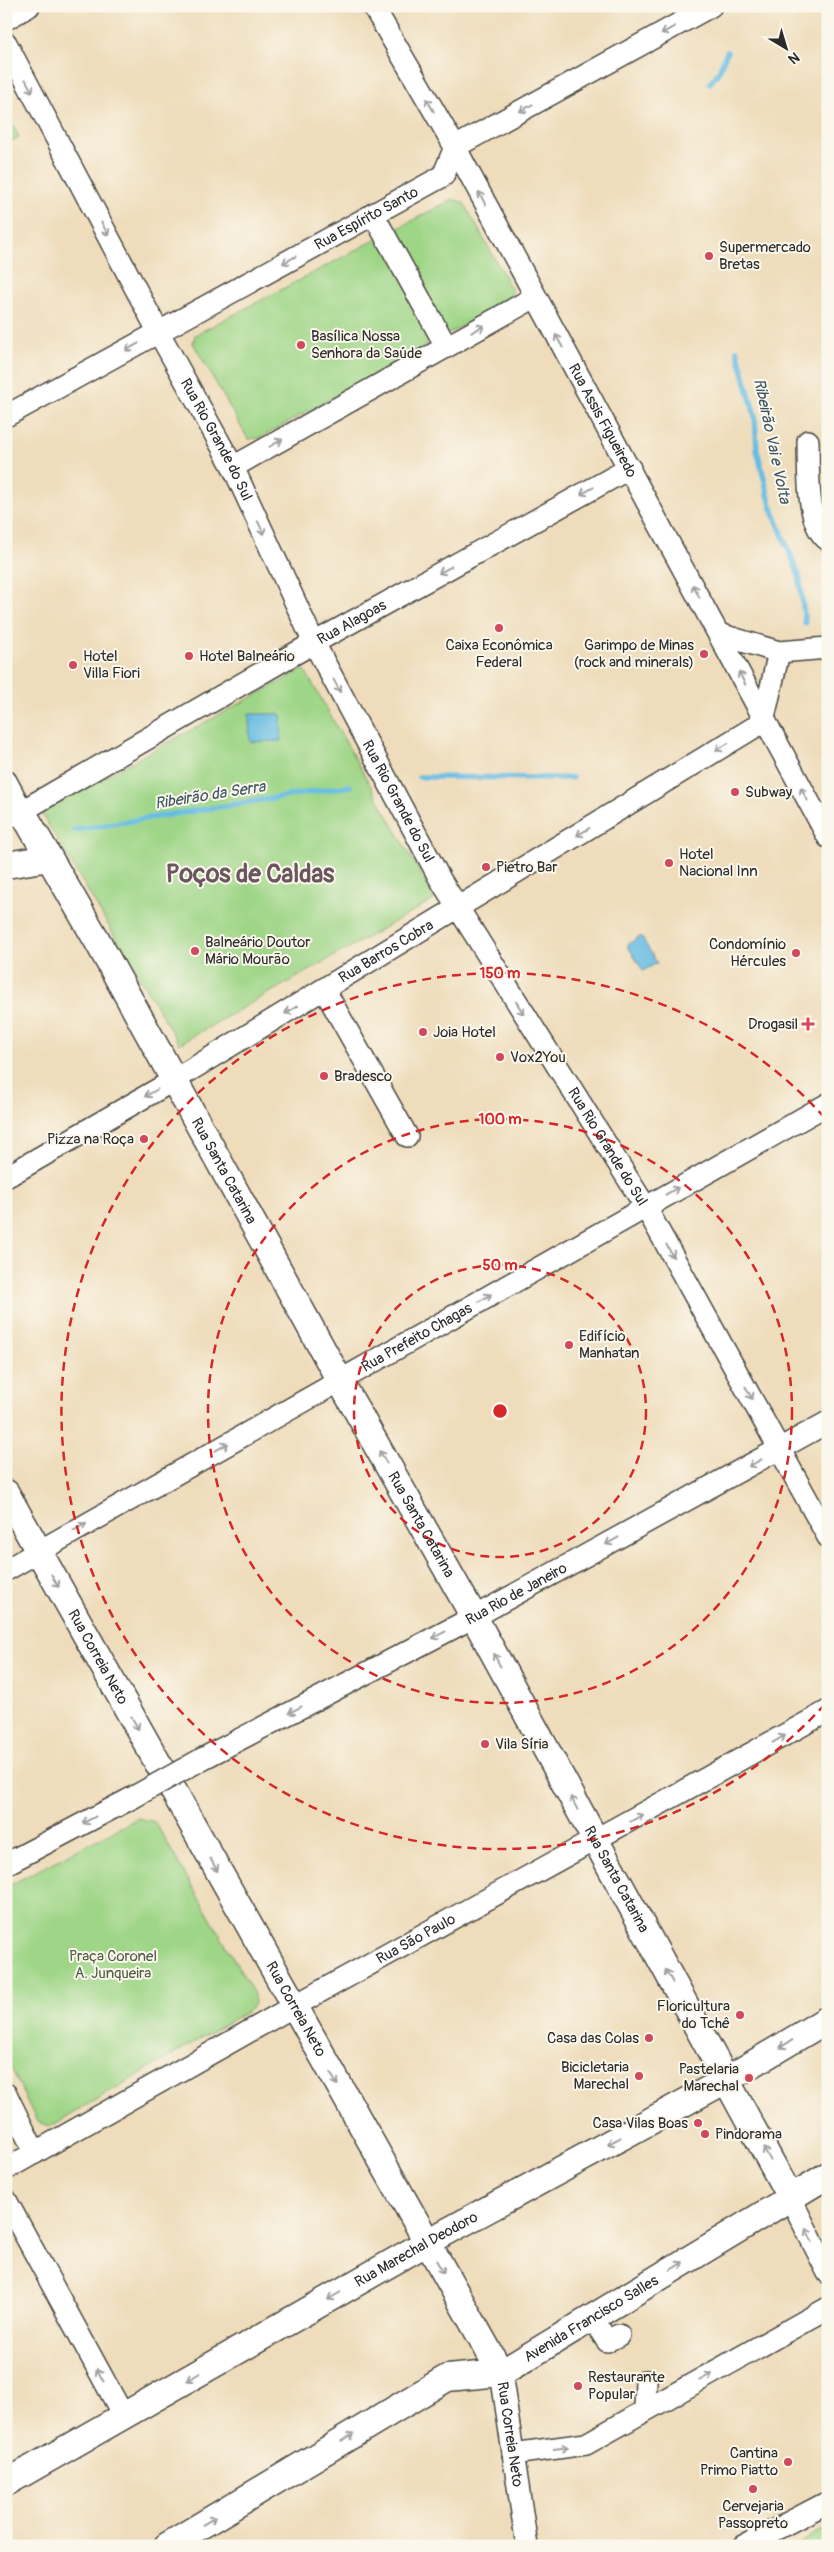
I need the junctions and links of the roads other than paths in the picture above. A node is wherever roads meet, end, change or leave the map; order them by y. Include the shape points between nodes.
1 (29, 6) edge
2 (374, 6) edge
3 (711, 6) edge
4 (6, 19) edge
5 (6, 42) edge
6 (455, 148) junction
7 (372, 214) junction
8 (535, 297) junction
9 (159, 332) junction
10 (446, 346) junction
11 (6, 416) edge
12 (808, 441) dead end
13 (233, 467) junction
14 (630, 468) junction
15 (828, 540) edge
16 (719, 634) junction
17 (314, 643) junction
18 (828, 648) edge
19 (779, 652) junction
20 (763, 722) junction
21 (6, 782) edge
22 (14, 813) edge
23 (828, 837) edge
24 (49, 858) junction
25 (6, 865) edge
26 (458, 909) junction
27 (324, 989) junction
28 (174, 1080) junction
29 (828, 1104) edge
30 (406, 1136) dead end
31 (6, 1177) edge
32 (645, 1206) junction
33 (340, 1381) junction
34 (828, 1422) edge
35 (780, 1450) junction
36 (6, 1493) edge
37 (828, 1537) edge
38 (38, 1550) junction
39 (6, 1570) edge
40 (474, 1617) junction
41 (828, 1711) edge
42 (595, 1842) junction
43 (6, 1864) edge
44 (294, 2006) junction
45 (828, 2019) edge
46 (726, 2080) junction
47 (6, 2094) edge
48 (35, 2153) junction
49 (6, 2168) edge
50 (828, 2175) edge
51 (790, 2197) junction
52 (6, 2200) edge
53 (426, 2243) junction
54 (828, 2272) edge
55 (828, 2308) edge
56 (593, 2318) junction
57 (619, 2335) dead end
58 (501, 2373) junction
59 (646, 2382) dead end
60 (645, 2410) junction
61 (124, 2418) junction
62 (513, 2454) junction
63 (6, 2482) edge
64 (828, 2502) edge
65 (178, 2543) edge
66 (527, 2546) edge
67 (744, 2546) edge

1 - 4 street
6 -> 2 street, Rua Assis Figueiredo
3 -> 6 street
5 -> 9 street, Rua Rio Grande do Sul
6 - 7 street, Rua Espírito Santo via 443,176
8 -> 6 street, Rua Assis Figueiredo
7 -> 9 street, Rua Espírito Santo
7 - 10 street
10 -> 8 street
14 -> 8 street, Rua Assis Figueiredo
9 -> 11 street, Rua Espírito Santo
9 - 13 street, Rua Rio Grande do Sul
13 -> 10 street
12 - 15 street via 812,519 821,535
13 -> 17 street, Rua Rio Grande do Sul
16 -> 14 street, Rua Assis Figueiredo
14 -> 17 street, Rua Alagoas
16 - 19 street
20 -> 16 street, Rua Assis Figueiredo
17 - 22 street, Rua Alagoas
17 -> 26 street, Rua Rio Grande do Sul
18 - 19 street
19 - 20 street
23 -> 20 street, Rua Assis Figueiredo
20 -> 26 street, Rua Barros Cobra
21 - 22 street, Rua Santa Catarina
22 - 24 main road, Rua Santa Catarina
24 - 25 main road
24 - 28 main road, Rua Santa Catarina
26 - 27 street, Rua Barros Cobra
26 -> 32 street, Rua Rio Grande do Sul
27 -> 28 street, Rua Barros Cobra
27 - 30 street
28 -> 31 street, Rua Barros Cobra
28 - 33 main road, Rua Santa Catarina
32 -> 29 street, Rua Prefeito Chagas
33 -> 32 street, Rua Prefeito Chagas
32 -> 35 street, Rua Rio Grande do Sul
38 -> 33 street, Rua Prefeito Chagas
40 -> 33 main road, Rua Santa Catarina
34 - 35 street, Rua Rio de Janeiro
35 - 37 street, Rua Rio Grande do Sul
35 -> 40 street, Rua Rio de Janeiro
36 - 38 main road, Rua Correia Neto
38 - 39 street, Rua Prefeito Chagas
38 -> 44 main road, Rua Correia Neto
42 -> 40 main road, Rua Santa Catarina
40 -> 43 street, Rua Rio de Janeiro, bridge
42 -> 41 street, Rua São Paulo
42 - 44 street, Rua São Paulo
46 -> 42 main road, Rua Santa Catarina
44 - 48 street, Rua São Paulo
44 -> 53 main road, Rua Correia Neto
45 -> 46 main road, Rua Marechal Deodoro
51 -> 46 main road, Rua Santa Catarina
46 -> 53 main road, Rua Marechal Deodoro
47 - 48 street
48 - 49 street, Rua São Paulo
50 - 51 main road, Avenida Francisco Salles
54 -> 51 street, Rua Santa Catarina
56 -> 51 main road, Avenida Francisco Salles
61 -> 52 street
53 -> 58 main road, Rua Correia Neto
53 -> 61 main road, Rua Marechal Deodoro
60 -> 55 street
56 - 57 street via 607,2342
56 - 58 main road, Avenida Francisco Salles
58 - 62 street, Rua Correia Neto
65 -> 58 main road, Avenida Francisco Salles via 447,2378
59 - 60 street
62 -> 60 street via 586,2444
61 - 63 main road, Rua Marechal Deodoro
62 - 66 street, Rua Correia Neto
64 - 67 street

